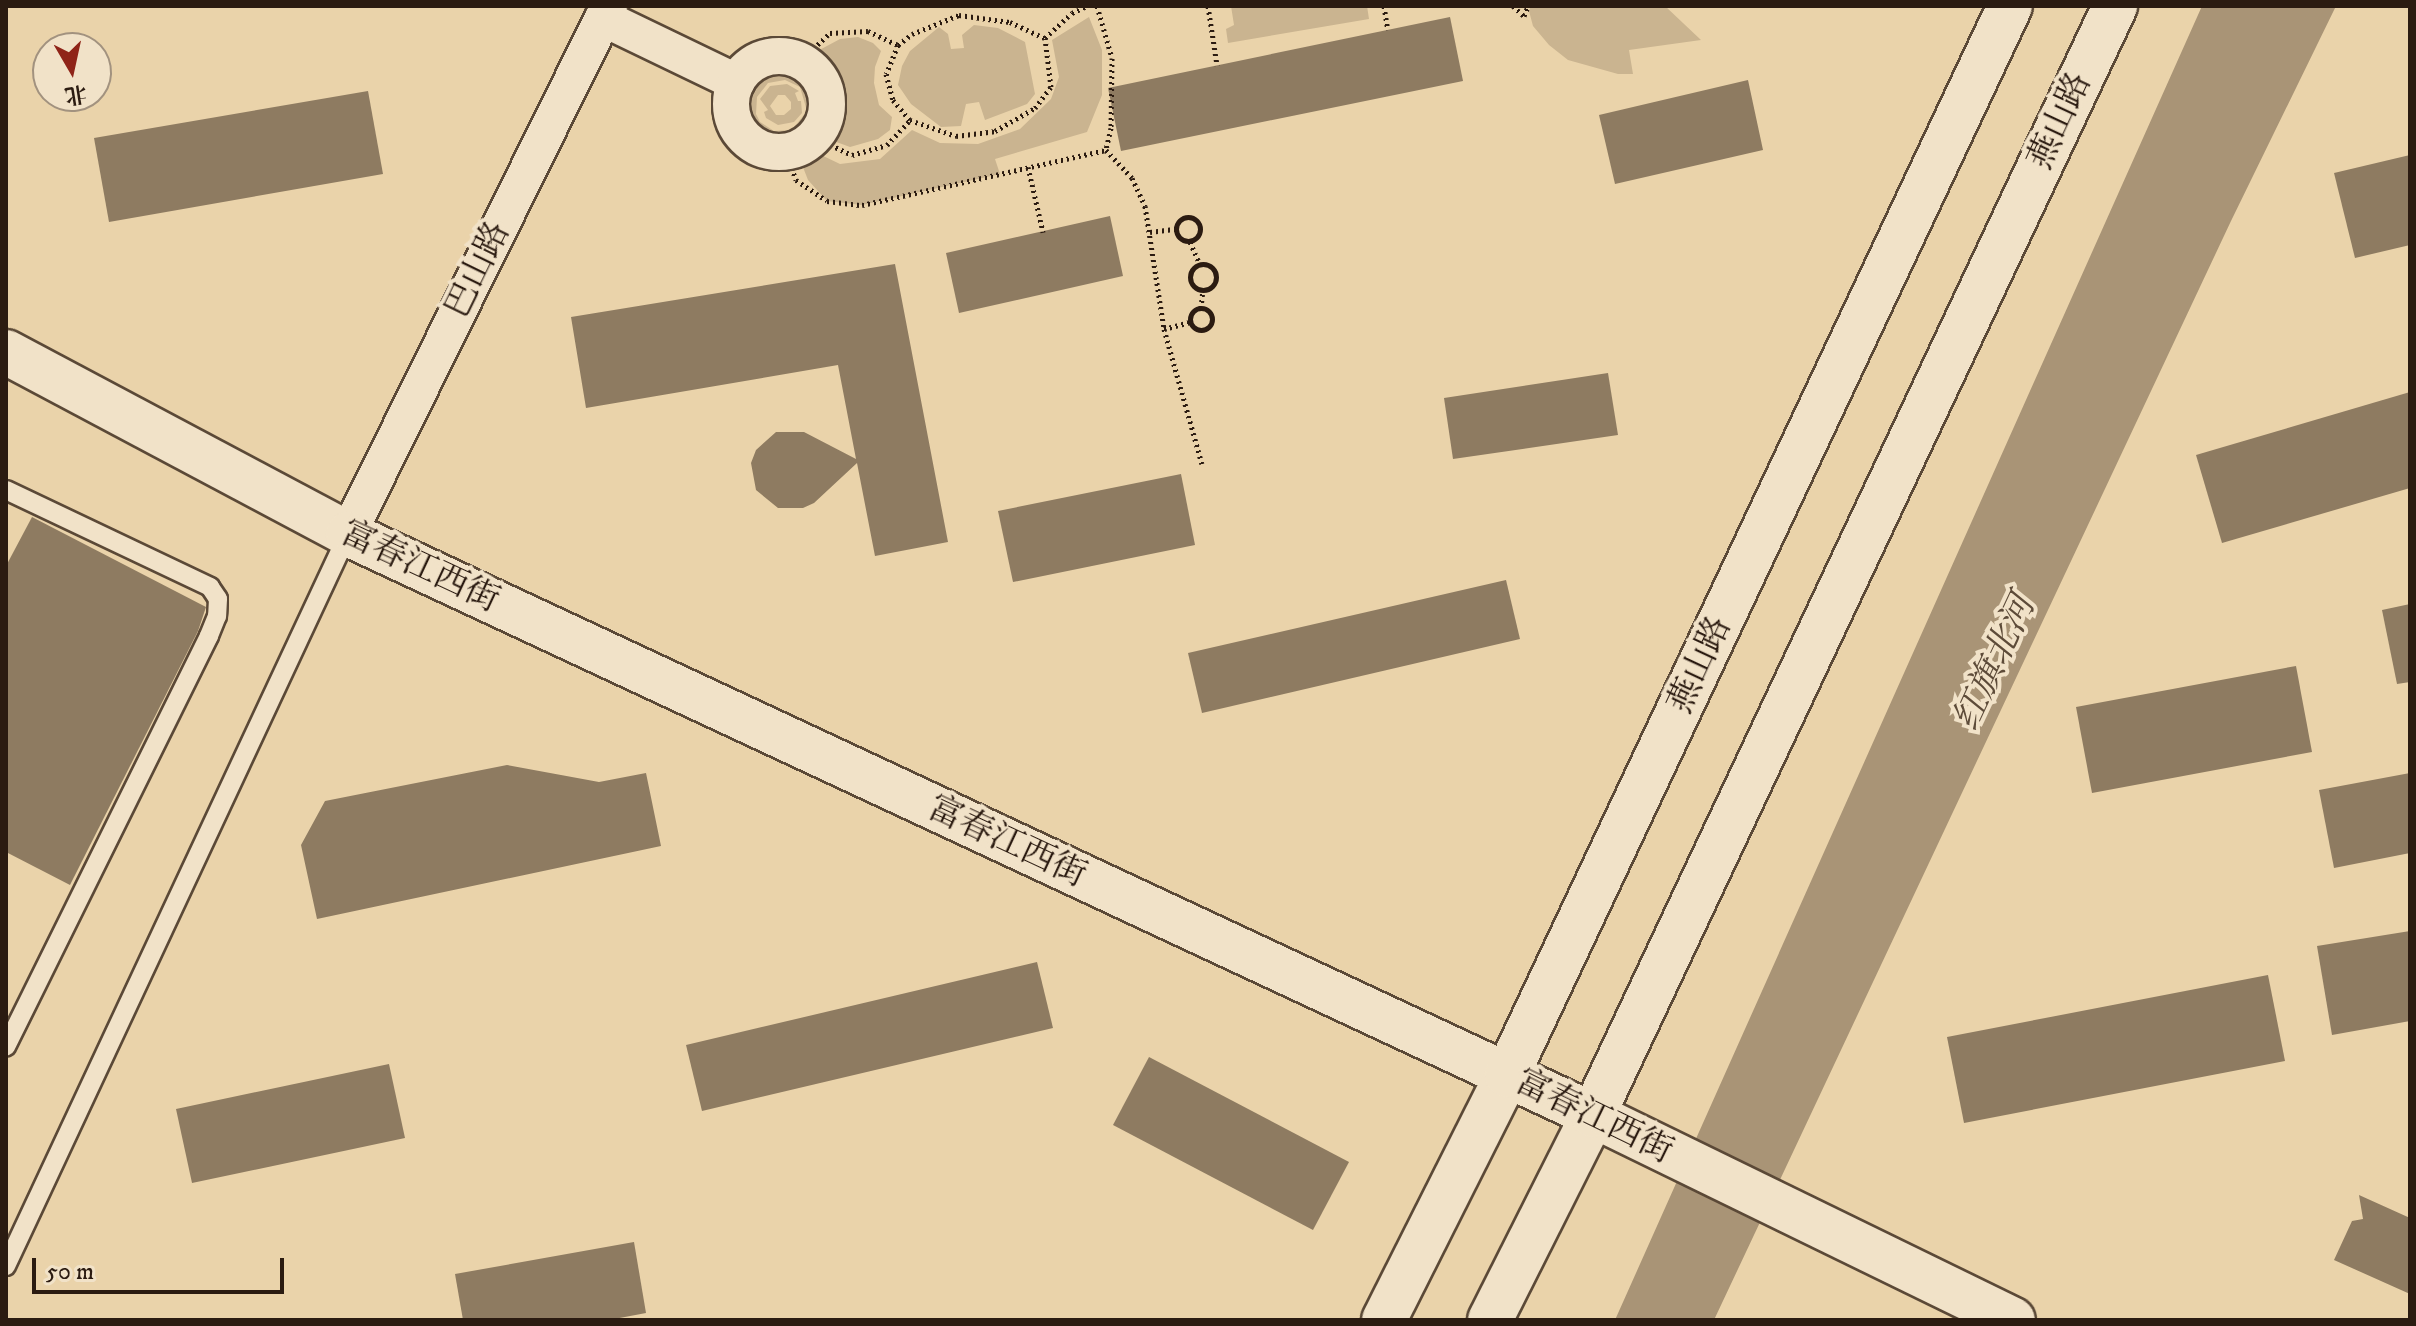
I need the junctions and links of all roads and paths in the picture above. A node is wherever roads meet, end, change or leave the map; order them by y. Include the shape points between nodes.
1 (1087, 6) edge
2 (1097, 6) edge
3 (1208, 6) edge
4 (1384, 6) edge
5 (1513, 6) edge
6 (1528, 6) edge
7 (2010, 6) edge
8 (2115, 6) edge
9 (606, 12) edge
10 (1388, 30) dead end
11 (1045, 38) junction
12 (898, 45) junction
13 (800, 61) junction
14 (1217, 65) dead end
15 (736, 82) junction
16 (910, 120) junction
17 (800, 144) junction
18 (1106, 150) junction
19 (1028, 167) junction
20 (1176, 229) junction
21 (1043, 232) dead end
22 (1150, 232) junction
23 (1190, 242) junction
24 (1200, 264) junction
25 (1203, 289) junction
26 (1201, 308) junction
27 (1191, 322) junction
28 (1164, 329) junction
29 (6, 352) edge
30 (1202, 464) dead end
31 (6, 490) edge
32 (348, 534) junction
33 (6, 1047) edge
34 (1507, 1075) junction
35 (1593, 1115) junction
36 (6, 1266) edge
37 (1384, 1320) edge
38 (1490, 1320) edge
39 (2013, 1320) edge

1 - 11 path
2 - 18 path via 1112,58
3 - 14 path
4 - 10 path
5 - 6 path via 1524,16
7 - 34 main road, 燕山路
8 - 35 main road, 燕山路
9 - 15 street
9 - 32 street, 巴山路
11 - 12 path via 1010,22 959,15
11 - 16 path via 1051,87 1035,108 995,131 956,136
12 - 13 path via 868,31 830,33
12 - 16 path via 886,74 893,100
13 - 15 street via 776,56 760,60
13 - 17 street via 819,76 826,91 823,123
15 - 17 street via 731,95 735,125 756,146
16 - 17 path via 887,145 852,155
17 - 19 path via 796,180 827,201 862,205
18 - 19 path
18 - 22 path via 1132,178
19 - 21 path
20 - 22 path
20 - 23 path via 1179,238
20 - 23 path via 1183,218 1199,222 1200,234
22 - 28 path
23 - 24 path
24 - 25 path via 1191,279
24 - 25 path via 1213,268 1216,276 1211,287
25 - 26 path
26 - 27 path
26 - 27 path via 1210,314 1211,324 1199,330
27 - 28 path
28 - 30 path
29 - 32 main road, 富春江西街
31 - 33 lane via 210,587 218,599 209,636
32 - 34 main road, 富春江西街
32 - 36 lane
34 - 35 main road, 富春江西街
34 - 37 main road, 燕山路
35 - 38 main road, 燕山路
35 - 39 main road, 富春江西街

